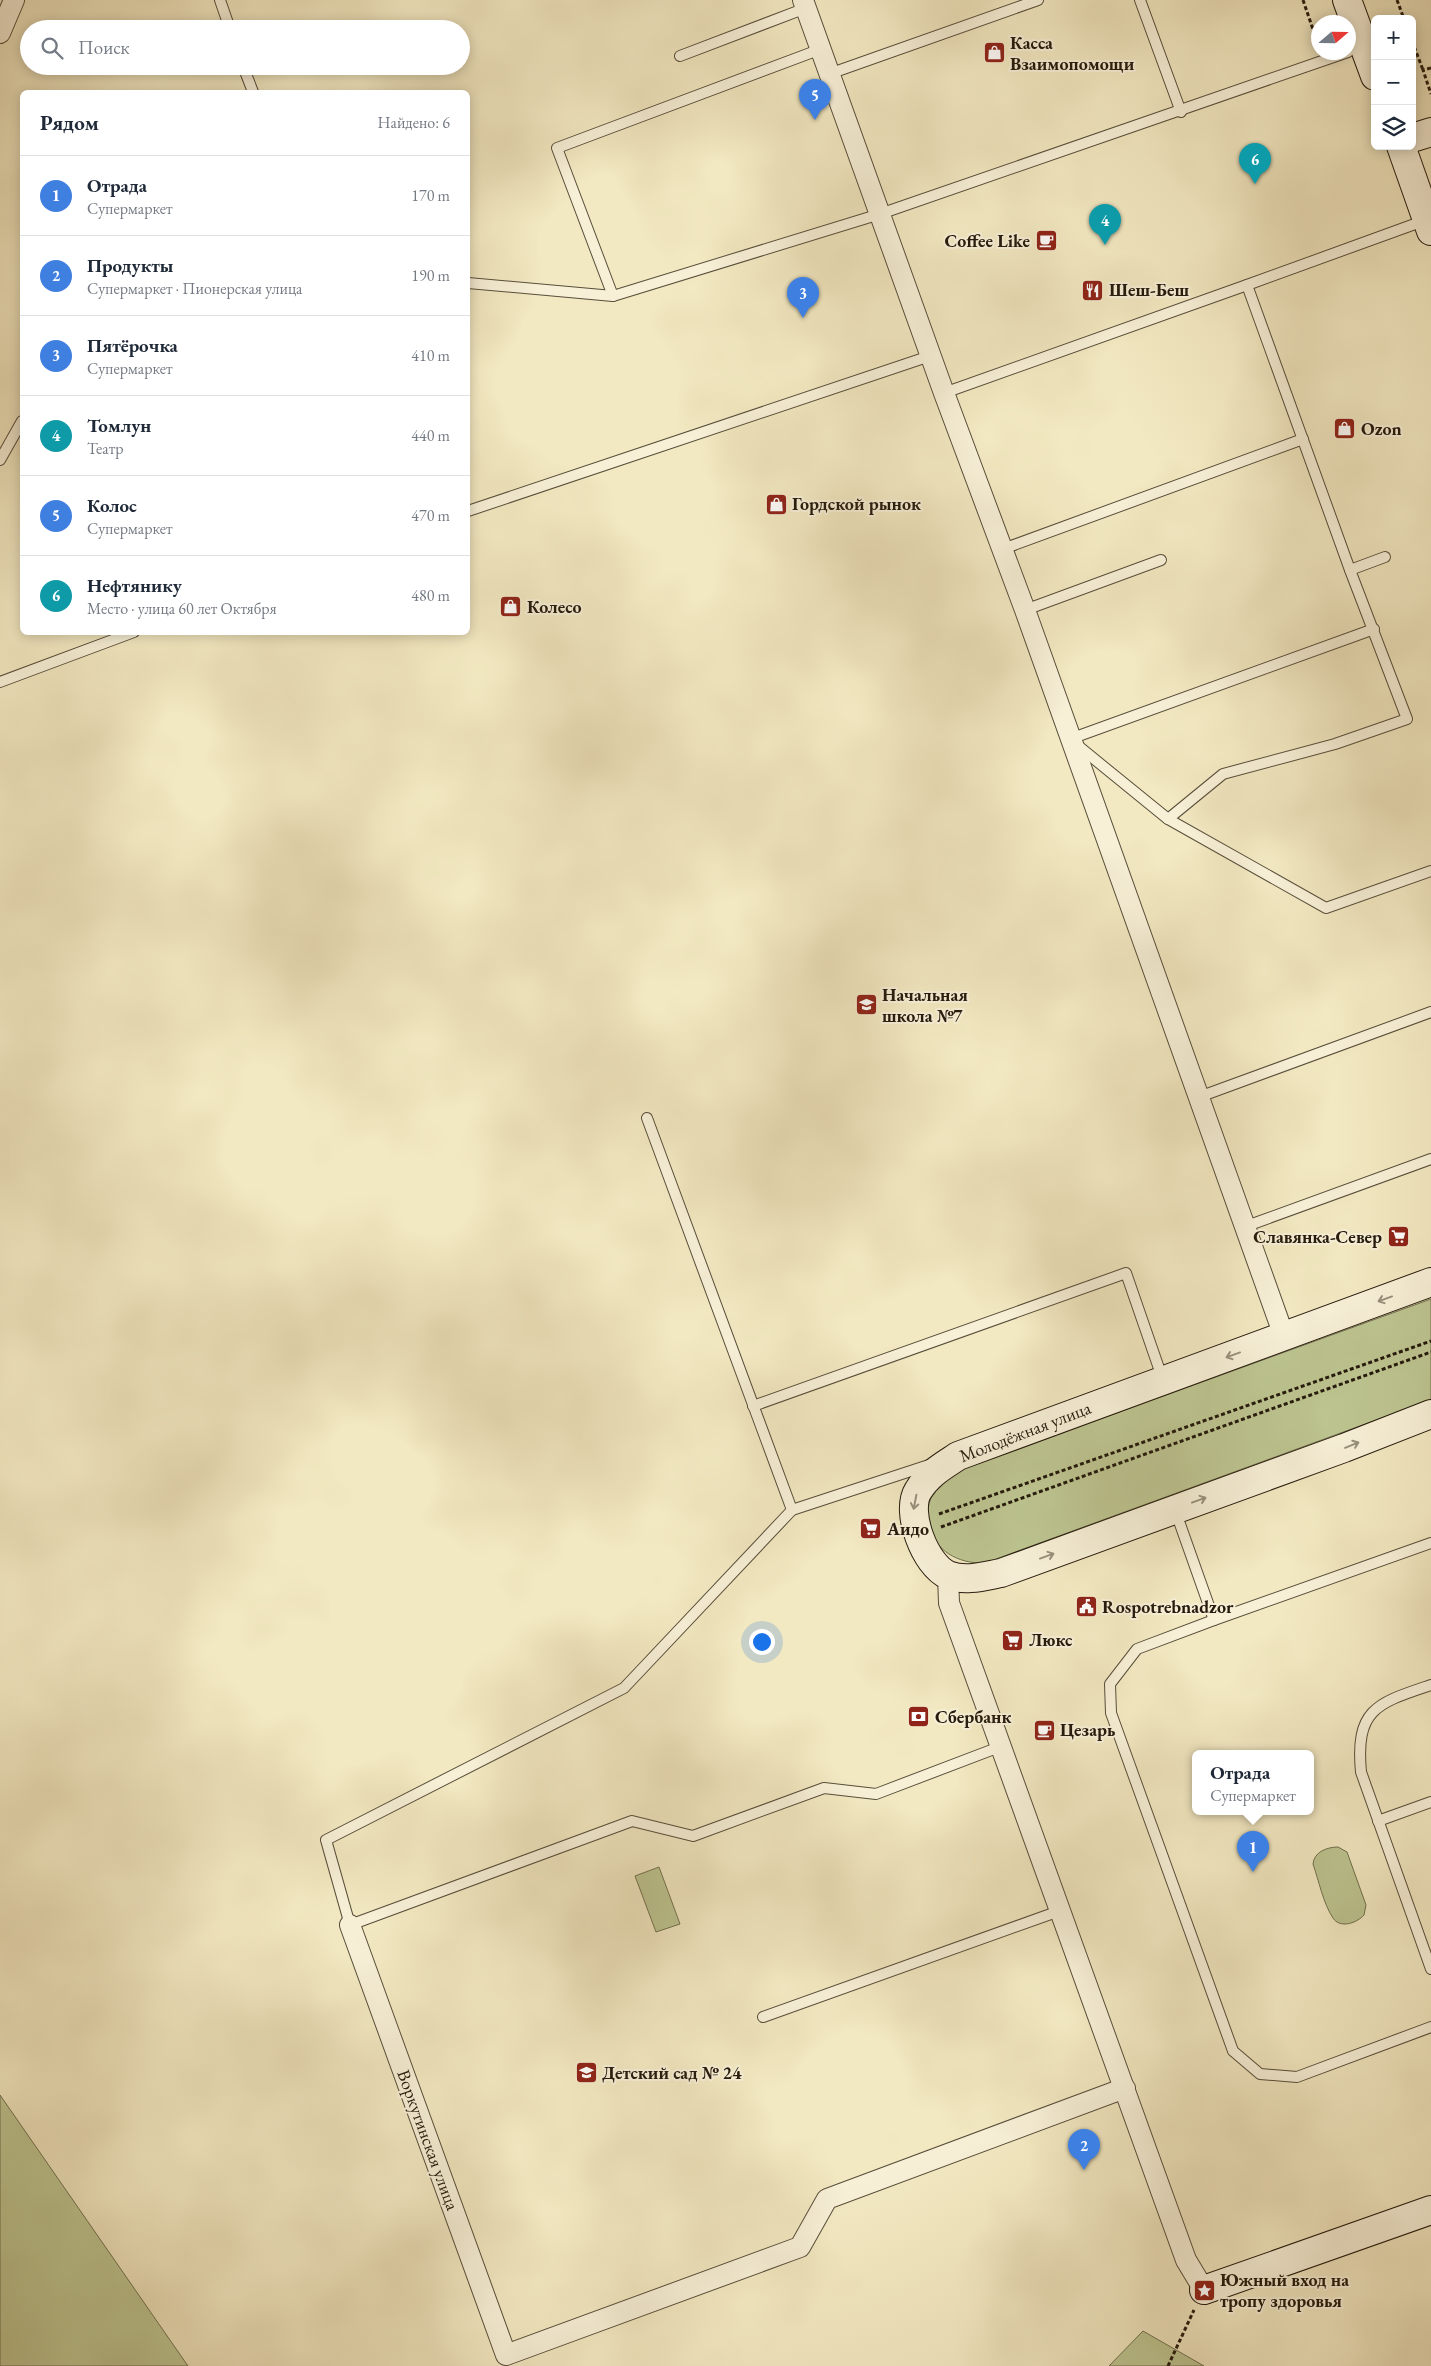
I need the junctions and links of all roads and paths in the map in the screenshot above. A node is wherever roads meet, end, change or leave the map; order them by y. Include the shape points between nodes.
1 (14, 0) edge
2 (220, 0) edge
3 (1038, 0) edge
4 (1140, 0) edge
5 (1303, 0) edge
6 (1347, 0) edge
7 (1397, 0) edge
8 (805, 3) edge
9 (1349, 15) edge
10 (1403, 15) edge
11 (227, 20) edge
12 (1311, 23) edge
13 (0, 33) edge
14 (821, 49) junction
15 (1416, 52) edge
16 (1356, 53) edge
17 (680, 56) dead end
18 (1328, 60) edge
19 (1431, 68) edge
20 (1423, 70) junction
21 (1371, 71) edge
22 (829, 74) junction
23 (246, 75) edge
24 (252, 90) edge
25 (1431, 94) edge
26 (1181, 112) junction
27 (1431, 132) edge
28 (1416, 137) edge
29 (1402, 150) edge
30 (880, 214) junction
31 (1429, 225) edge
32 (470, 283) edge
33 (1247, 285) junction
34 (613, 296) junction
35 (930, 356) junction
36 (944, 393) junction
37 (20, 425) edge
38 (1303, 439) junction
39 (0, 460) edge
40 (470, 510) edge
41 (1003, 549) junction
42 (1385, 557) dead end
43 (1161, 560) dead end
44 (1350, 570) junction
45 (1025, 610) junction
46 (1374, 629) junction
47 (126, 635) edge
48 (0, 682) edge
49 (1070, 740) junction
50 (1168, 819) junction
51 (1431, 871) edge
52 (1431, 1012) edge
53 (1199, 1097) junction
54 (647, 1118) dead end
55 (1431, 1159) edge
56 (1244, 1227) junction
57 (1431, 1282) edge
58 (1284, 1336) junction
59 (1431, 1341) edge
60 (1431, 1352) edge
61 (1163, 1381) junction
62 (753, 1406) junction
63 (1431, 1414) edge
64 (958, 1456) junction
65 (1174, 1509) junction
66 (792, 1510) junction
67 (936, 1514) dead end
68 (919, 1535) junction
69 (1431, 1544) edge
70 (948, 1575) junction
71 (1214, 1620) junction
72 (1431, 1685) edge
73 (1002, 1746) junction
74 (1431, 1802) edge
75 (1378, 1821) junction
76 (1062, 1910) junction
77 (350, 1925) junction
78 (1431, 1969) edge
79 (763, 2017) dead end
80 (1431, 2027) edge
81 (1125, 2088) junction
82 (1431, 2210) edge
83 (1204, 2290) junction
84 (1168, 2366) edge

1 - 13 street
2 - 11 lane
3 - 22 lane
4 - 26 lane
5 - 12 path
6 - 9 main road
7 - 10 path
8 - 14 street
8 - 17 lane
14 - 22 street
14 - 34 lane via 557,148
15 - 20 path
16 - 21 main road
18 - 26 lane
19 - 20 path
20 - 25 path
22 - 30 street
23 - 24 lane
26 - 30 lane
27 - 28 main road
29 - 31 main road
30 - 34 lane
30 - 35 street
31 - 33 lane
32 - 34 lane
33 - 36 lane
33 - 38 lane
35 - 36 street
35 - 40 lane
36 - 41 street
37 - 39 lane
38 - 41 lane
38 - 44 lane
41 - 45 street
42 - 44 lane
43 - 45 lane
44 - 46 lane
45 - 49 street
46 - 49 lane
46 - 50 lane via 1407,719 1335,744 1223,774
47 - 48 lane
49 - 50 lane
49 - 53 street
50 - 51 lane via 1326,908
52 - 53 lane
53 - 56 street
54 - 62 lane
55 - 56 lane
56 - 58 street
57 -> 58 main road, Молодёжная улица
58 -> 61 main road, Молодёжная улица
59 - 67 path
60 - 68 path
61 - 62 lane via 1126,1273
61 - 64 main road, Молодёжная улица
62 - 66 lane
65 -> 63 main road
64 - 66 lane
64 -> 68 main road, Молодёжная улица via 932,1473 917,1492 913,1510
70 -> 65 main road via 969,1578 1001,1573
65 - 71 lane
66 - 77 lane via 624,1688 326,1840
68 - 70 main road, Молодёжная улица via 930,1559
69 - 71 lane
70 - 73 street via 949,1603
71 - 80 lane via 1137,1649 1110,1684 1111,1713 1233,2051 1260,2074 1297,2077
72 - 75 lane via 1388,1700 1374,1709 1364,1725 1359,1740 1361,1772
73 - 76 street
73 - 77 lane via 876,1794 824,1788 693,1836 632,1822
74 - 75 lane
75 - 78 lane
76 - 79 lane
76 - 81 street
77 - 81 street, Воркутинская улица via 506,2355 800,2247 827,2199
81 - 83 street via 1186,2260
82 - 83 main road
83 - 84 path

